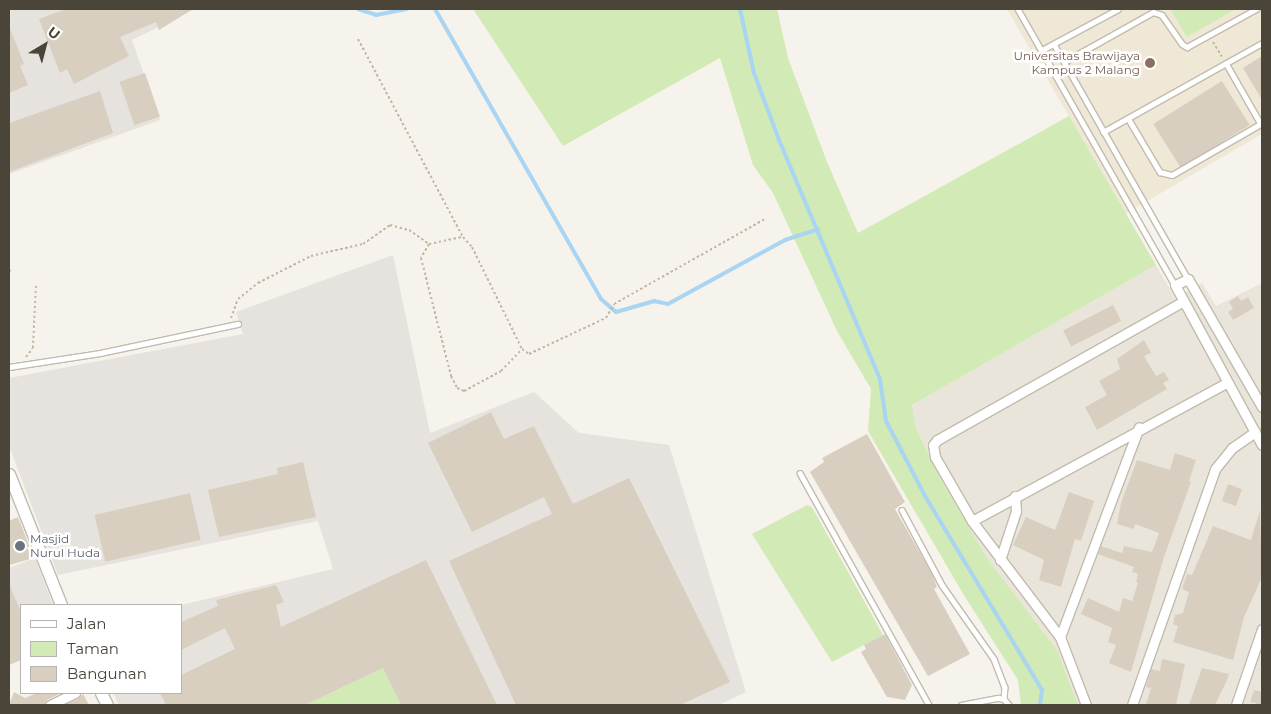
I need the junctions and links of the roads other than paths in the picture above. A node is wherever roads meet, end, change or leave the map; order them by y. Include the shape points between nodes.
1 (1018, 9) edge
2 (1118, 9) edge
3 (1256, 9) edge
4 (1262, 43) edge
5 (1054, 44) junction
6 (1042, 50) junction
7 (1064, 62) junction
8 (1226, 63) junction
9 (1128, 118) junction
10 (1262, 124) edge
11 (1103, 132) junction
12 (1188, 279) junction
13 (1175, 285) junction
14 (1182, 302) junction
15 (238, 324) dead end
16 (9, 367) edge
17 (1226, 382) junction
18 (1262, 407) edge
19 (1139, 428) junction
20 (1255, 432) junction
21 (1262, 445) edge
22 (800, 473) dead end
23 (9, 474) edge
24 (1014, 496) junction
25 (902, 510) dead end
26 (972, 521) junction
27 (1000, 560) junction
28 (61, 604) edge
29 (1262, 629) edge
30 (1060, 637) junction
31 (73, 694) edge
32 (1004, 699) junction
33 (50, 705) edge
34 (929, 705) edge
35 (961, 705) edge
36 (1009, 705) edge
37 (1086, 705) edge
38 (1132, 705) edge
39 (1236, 705) edge

1 - 6 lane
2 - 5 lane
3 - 7 lane via 1209,36 1184,46 1159,13 1148,14
4 - 8 lane
5 - 6 lane
5 - 7 lane
6 - 13 lane
7 - 11 lane
8 - 9 lane
8 - 10 lane
9 - 10 lane via 1160,172 1172,175
9 - 11 lane
11 - 12 lane
12 - 13 street
12 - 18 street
13 - 14 street
14 - 17 street
14 - 26 street via 937,440 933,453
15 - 16 lane via 100,353
17 - 19 street
17 - 20 street
19 - 24 street
19 - 30 street
20 - 21 street
20 - 38 street via 1232,448 1215,469
22 - 34 lane
23 - 28 street
24 - 26 street
24 - 27 street via 1016,511
25 - 32 lane via 942,585 994,659 1004,681
26 - 27 street
27 - 30 street
29 - 39 street
30 - 37 street
31 - 33 street
32 - 35 lane
32 - 36 lane

